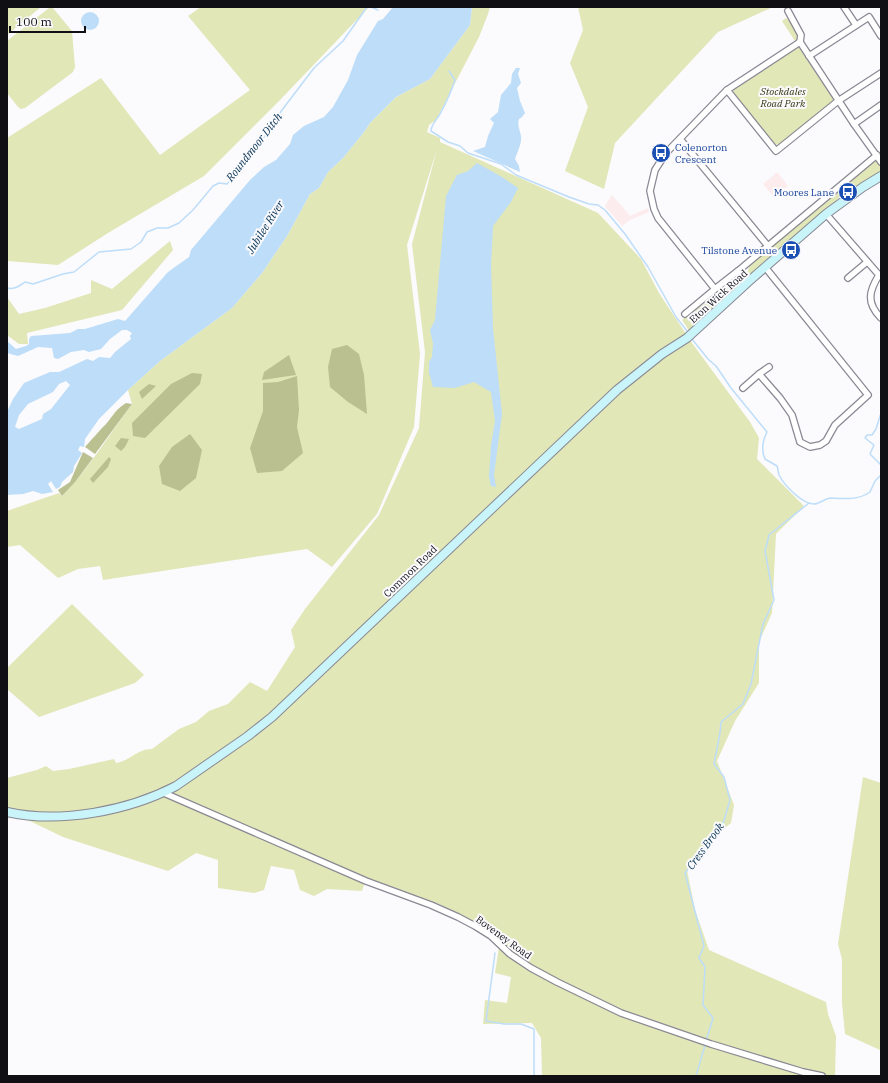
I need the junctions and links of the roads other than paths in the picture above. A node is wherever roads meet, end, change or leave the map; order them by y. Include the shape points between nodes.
1 (844, 7) edge
2 (788, 11) dead end
3 (856, 25) junction
4 (881, 36) edge
5 (800, 42) junction
6 (809, 56) junction
7 (881, 73) edge
8 (726, 90) junction
9 (838, 101) junction
10 (881, 105) edge
11 (854, 124) junction
12 (680, 139) junction
13 (877, 155) junction
14 (881, 162) edge
15 (881, 176) edge
16 (826, 214) junction
17 (768, 246) junction
18 (868, 262) junction
19 (765, 267) junction
20 (738, 271) junction
21 (880, 275) edge
22 (848, 278) dead end
23 (748, 282) junction
24 (714, 287) junction
25 (684, 314) dead end
26 (881, 318) edge
27 (662, 354) joint
28 (768, 367) dead end
29 (760, 374) junction
30 (742, 388) dead end
31 (176, 786) junction
32 (164, 793) junction
33 (179, 798) junction
34 (7, 812) edge
35 (822, 1076) edge

1 - 3 street
2 - 5 street via 801,34
3 - 4 street via 869,18
3 - 6 street
5 - 6 street
5 - 8 street
6 - 9 street
7 - 9 street
8 - 9 street via 776,151
8 - 12 street
9 - 11 street
10 - 11 street
11 - 13 street
12 - 17 street
12 - 24 street via 666,153 655,170 650,191 654,209 658,218
13 - 14 street
13 - 17 street
15 - 16 main road, Eton Wick Road
16 - 18 street
16 - 19 main road, Eton Wick Road
17 - 20 street
18 - 21 street
18 - 22 street
19 - 23 main road, Eton Wick Road
19 - 29 street via 868,395 835,425 826,441 820,446 810,447 800,442 792,415
20 - 23 street
20 - 24 street
21 - 26 street via 871,288 871,302
23 - 27 main road, Eton Wick Road via 687,338
24 - 25 street
27 - 31 main road, Common Road via 616,390 272,716 248,736
28 - 29 street
29 - 30 street
31 - 32 main road, Common Road
31 - 33 street
32 - 33 street, Boveney Road
32 - 34 main road, Common Road via 135,803 76,815 38,817
33 - 35 street, Boveney Road via 366,881 458,917 491,936 510,954 531,968 621,1013 711,1044

